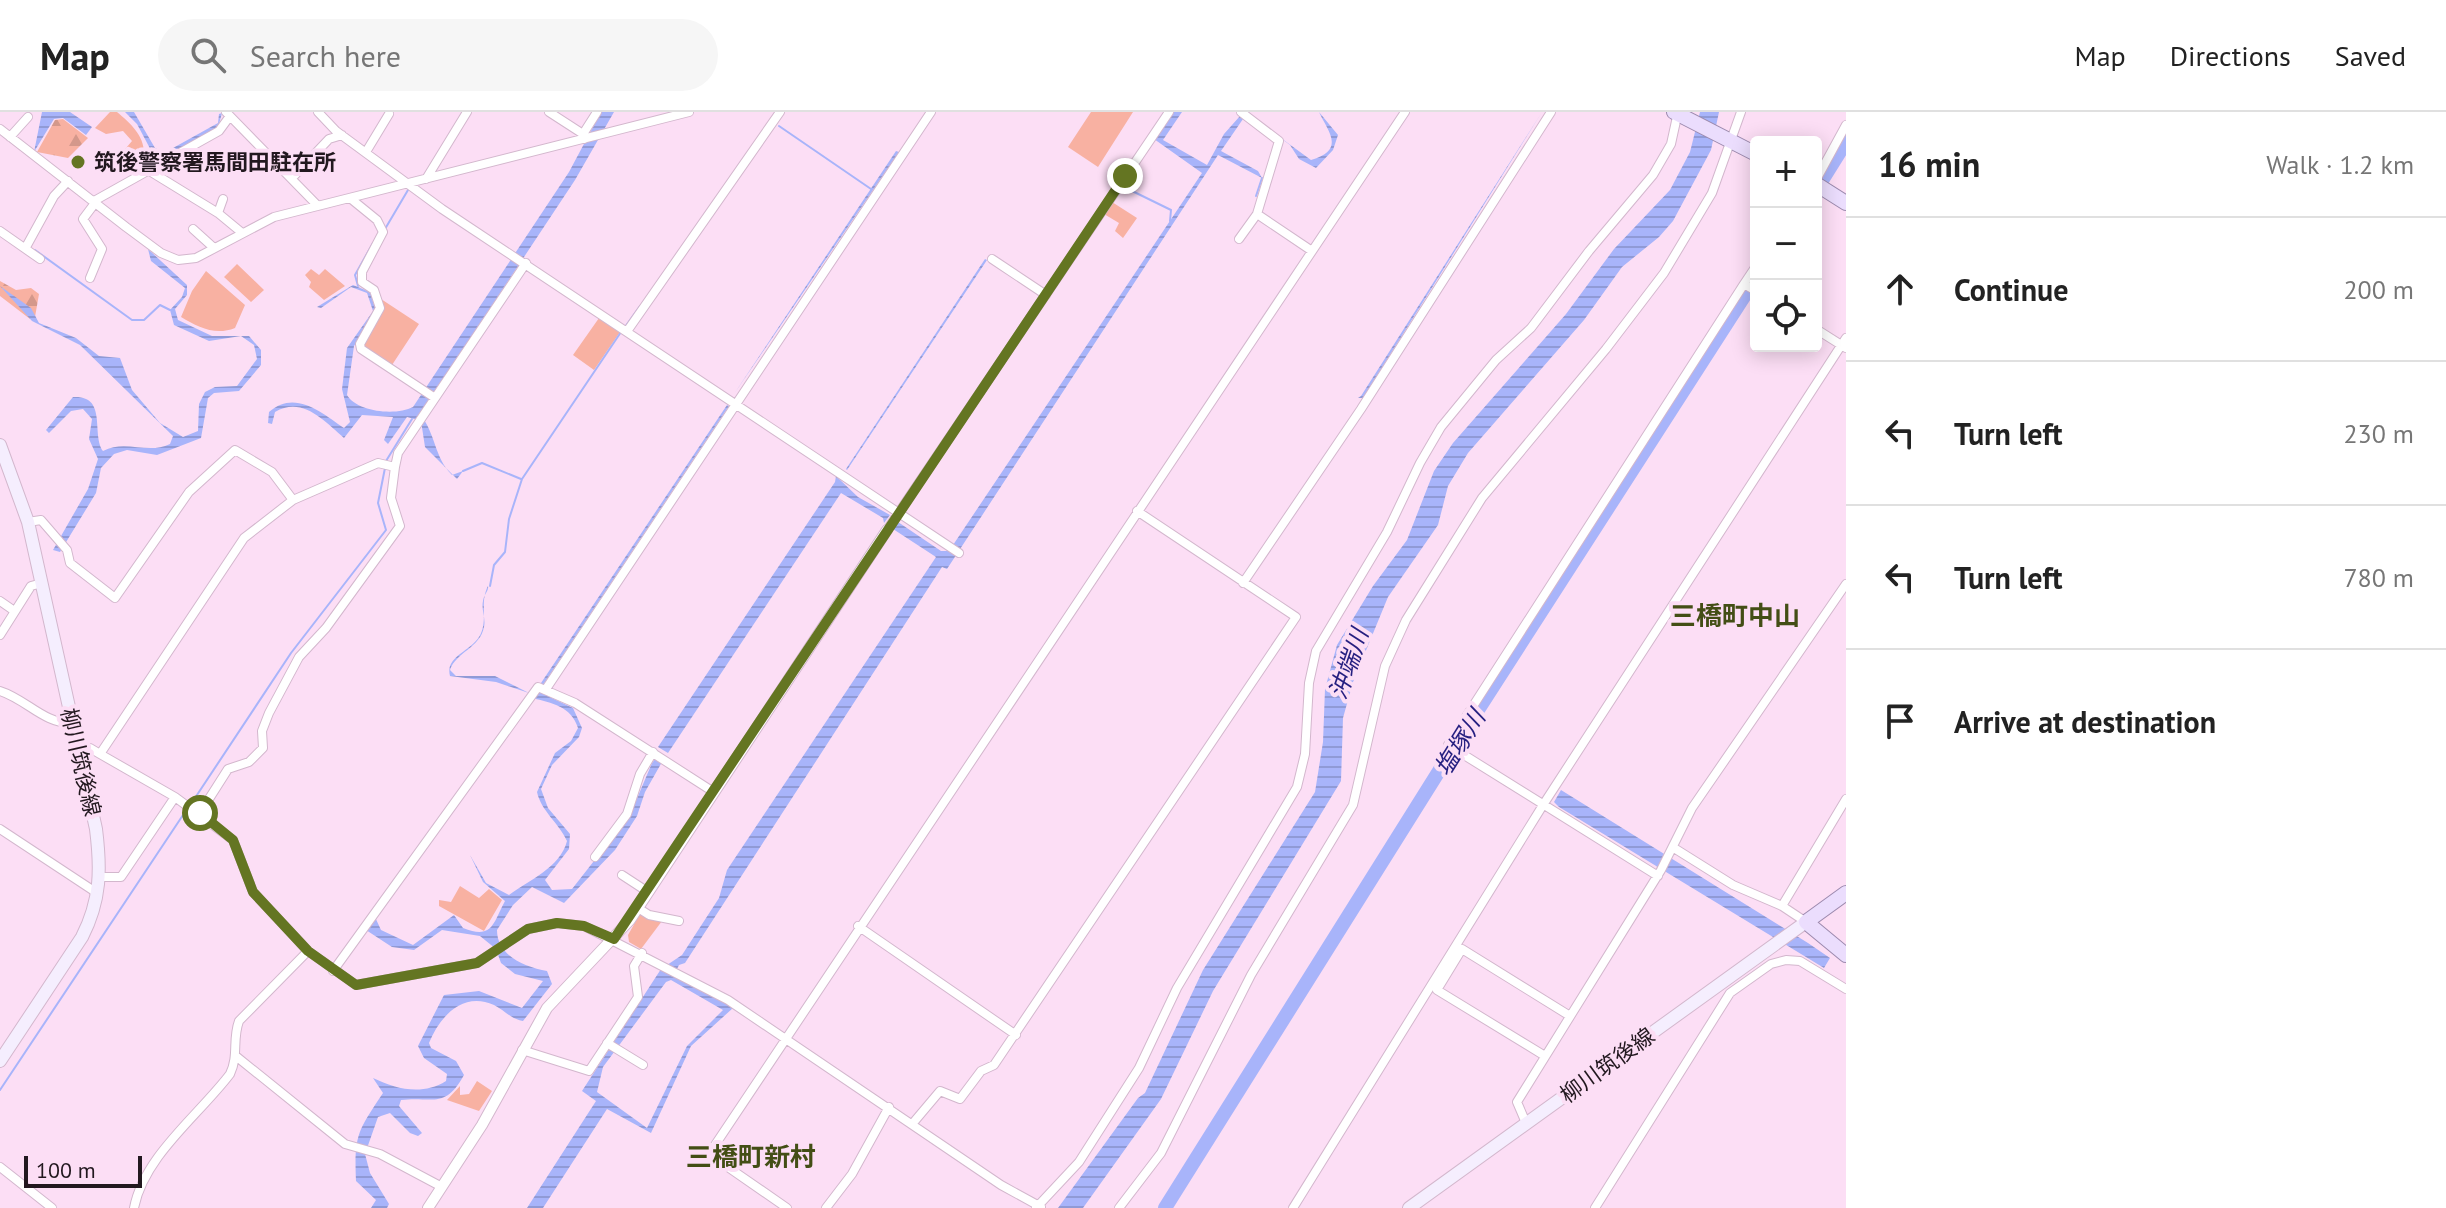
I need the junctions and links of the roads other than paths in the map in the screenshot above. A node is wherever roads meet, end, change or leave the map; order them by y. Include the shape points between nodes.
1 (318, 112) edge
2 (467, 112) edge
3 (549, 112) edge
4 (597, 112) edge
5 (689, 112) edge
6 (780, 112) edge
7 (931, 112) edge
8 (1169, 112) edge
9 (1241, 112) edge
10 (1405, 112) edge
11 (1550, 112) edge
12 (1741, 112) edge
13 (1678, 113) edge
14 (228, 114) edge
15 (389, 114) edge
16 (28, 117) dead end
17 (1846, 125) edge
18 (0, 129) edge
19 (342, 135) junction
20 (10, 137) junction
21 (584, 137) junction
22 (1731, 141) junction
23 (1750, 151) edge
24 (366, 152) junction
25 (148, 170) junction
26 (1822, 171) edge
27 (292, 178) junction
28 (426, 179) junction
29 (68, 181) junction
30 (410, 183) junction
31 (1822, 186) edge
32 (350, 198) junction
33 (223, 199) dead end
34 (95, 202) junction
35 (1846, 203) edge
36 (318, 206) junction
37 (218, 213) junction
38 (1257, 214) junction
39 (193, 229) dead end
40 (0, 231) edge
41 (241, 232) junction
42 (1239, 239) dead end
43 (26, 247) junction
44 (214, 248) junction
45 (1312, 251) junction
46 (40, 259) dead end
47 (992, 259) dead end
48 (526, 263) junction
49 (1750, 275) edge
50 (90, 278) dead end
51 (1744, 284) junction
52 (1750, 288) edge
53 (1046, 295) junction
54 (628, 330) junction
55 (1822, 332) edge
56 (1844, 344) edge
57 (435, 398) junction
58 (737, 403) junction
59 (0, 445) edge
60 (395, 467) junction
61 (293, 500) junction
62 (1137, 511) junction
63 (897, 515) junction
64 (28, 522) junction
65 (887, 530) joint
66 (959, 553) dead end
67 (42, 583) junction
68 (1243, 583) junction
69 (1846, 584) edge
70 (0, 601) edge
71 (13, 610) junction
72 (0, 635) edge
73 (546, 689) junction
74 (0, 691) edge
75 (72, 723) junction
76 (78, 749) junction
77 (655, 753) junction
78 (100, 754) junction
79 (712, 791) junction
80 (175, 797) junction
81 (1846, 799) edge
82 (1543, 805) junction
83 (200, 813) junction
84 (0, 829) edge
85 (1672, 851) junction
86 (595, 857) dead end
87 (1660, 873) junction
88 (622, 875) dead end
89 (101, 877) junction
90 (648, 892) junction
91 (98, 893) junction
92 (1846, 893) edge
93 (1782, 906) junction
94 (638, 908) junction
95 (679, 921) dead end
96 (1806, 922) junction
97 (858, 926) junction
98 (614, 939) junction
99 (308, 951) junction
100 (642, 953) junction
101 (1846, 955) edge
102 (333, 971) junction
103 (1846, 989) edge
104 (620, 1004) dead end
105 (629, 1010) junction
106 (1570, 1016) junction
107 (1016, 1035) junction
108 (784, 1039) junction
109 (607, 1043) junction
110 (522, 1050) junction
111 (1545, 1056) junction
112 (237, 1057) junction
113 (0, 1061) edge
114 (643, 1065) dead end
115 (889, 1107) junction
116 (913, 1123) junction
117 (1526, 1123) junction
118 (0, 1167) edge
119 (442, 1187) junction
120 (1039, 1207) edge
121 (52, 1208) edge
122 (134, 1208) edge
123 (428, 1208) edge
124 (787, 1208) edge
125 (826, 1208) edge
126 (1119, 1208) edge
127 (1293, 1208) edge
128 (1409, 1208) edge
129 (1595, 1208) edge

1 - 19 street
2 - 28 street
3 - 21 street
4 - 21 street
5 - 21 street
6 - 54 street
7 - 58 street
8 - 53 street
9 - 38 street via 1279,141
10 - 45 street
11 - 68 street
12 - 22 street
13 - 22 main road
13 - 120 street via 1671,144 1653,175 1531,328 1496,360 1441,427 1387,532 1316,651 1297,787 1177,988 1139,1068 1079,1162
14 - 25 street via 219,131
14 - 27 street
15 - 24 street
16 - 20 street
17 - 26 street
18 - 20 street
19 - 24 street
19 - 27 street via 329,139
20 - 29 street
21 - 28 street
22 - 23 main road
22 - 126 street via 1712,193 1664,273 1482,498 1406,620 1385,666 1353,805 1251,975 1161,1153
24 - 30 street
25 - 34 street
25 - 37 street
27 - 36 street
28 - 30 street
29 - 34 street
29 - 43 street
30 - 32 street
30 - 48 street
31 - 35 main road
32 - 36 street
32 - 57 street via 377,220 383,232 362,272 362,282 374,290 380,308 361,349
33 - 37 street
34 - 44 street via 178,260
34 - 50 street via 83,219 102,249
36 - 41 street
37 - 41 street
38 - 42 street
38 - 45 street
39 - 44 street
40 - 43 street
41 - 44 street
43 - 46 street
45 - 62 street
47 - 53 street
48 - 54 street
48 - 57 street
49 - 51 street
51 - 52 street
51 - 82 street via 1448,745
53 - 63 street
54 - 58 street
55 - 56 street
56 - 82 street
57 - 60 street via 398,453
58 - 63 street
58 - 73 street
59 - 64 main road, 柳川筑後線
60 - 61 street via 378,463
60 - 83 street via 391,498 400,526 299,657 269,713 263,748 249,762 228,769
61 - 64 street via 272,472 235,450 189,492 115,598 70,563 67,550 41,520
61 - 78 street via 244,538
62 - 68 street
62 - 97 street
63 - 65 street
63 - 66 street
64 - 67 main road, 柳川筑後線
65 - 79 street
67 - 71 street via 31,586
67 - 75 main road, 柳川筑後線
68 - 107 street via 1296,617
69 - 85 street via 1692,808
70 - 71 street
71 - 72 street
73 - 77 street
73 - 102 street via 538,687 525,703
74 - 75 street via 57,724
75 - 76 main road, 柳川筑後線
76 - 78 street
76 - 89 main road, 柳川筑後線
77 - 79 street
77 - 86 street via 640,774 627,814
78 - 80 street
79 - 90 street
80 - 83 street
80 - 89 street via 121,877
81 - 93 street
82 - 87 street
82 - 127 street
83 - 99 street via 233,840 253,892
84 - 91 street
85 - 87 street
85 - 93 street
87 - 106 street
88 - 90 street
89 - 91 main road, 柳川筑後線
90 - 94 street
91 - 113 main road, 柳川筑後線 via 82,937
92 - 96 main road
93 - 96 street
94 - 95 street
94 - 98 street
96 - 101 main road
96 - 117 main road, 柳川筑後線
97 - 107 street
97 - 108 street
98 - 100 street
98 - 102 street via 584,926 557,923 528,929 477,963 356,985
98 - 110 street via 557,996
99 - 102 street
99 - 112 street via 239,1021 234,1034
100 - 105 street via 634,966 638,997
100 - 108 street via 728,1000
103 - 129 street via 1800,961 1786,960 1771,964 1730,993
104 - 105 street
105 - 109 street
106 - 111 street
106 - 111 street via 1462,949 1437,990
107 - 116 street via 960,1099 940,1091
108 - 115 street
108 - 124 street via 709,1154
109 - 110 street via 589,1071
109 - 114 street
110 - 119 street
111 - 117 street via 1517,1102
112 - 119 street via 353,1149
112 - 122 street via 221,1085 159,1159
115 - 116 street
115 - 125 street via 852,1174
116 - 120 street
117 - 128 main road, 柳川筑後線
118 - 121 street
119 - 123 street

